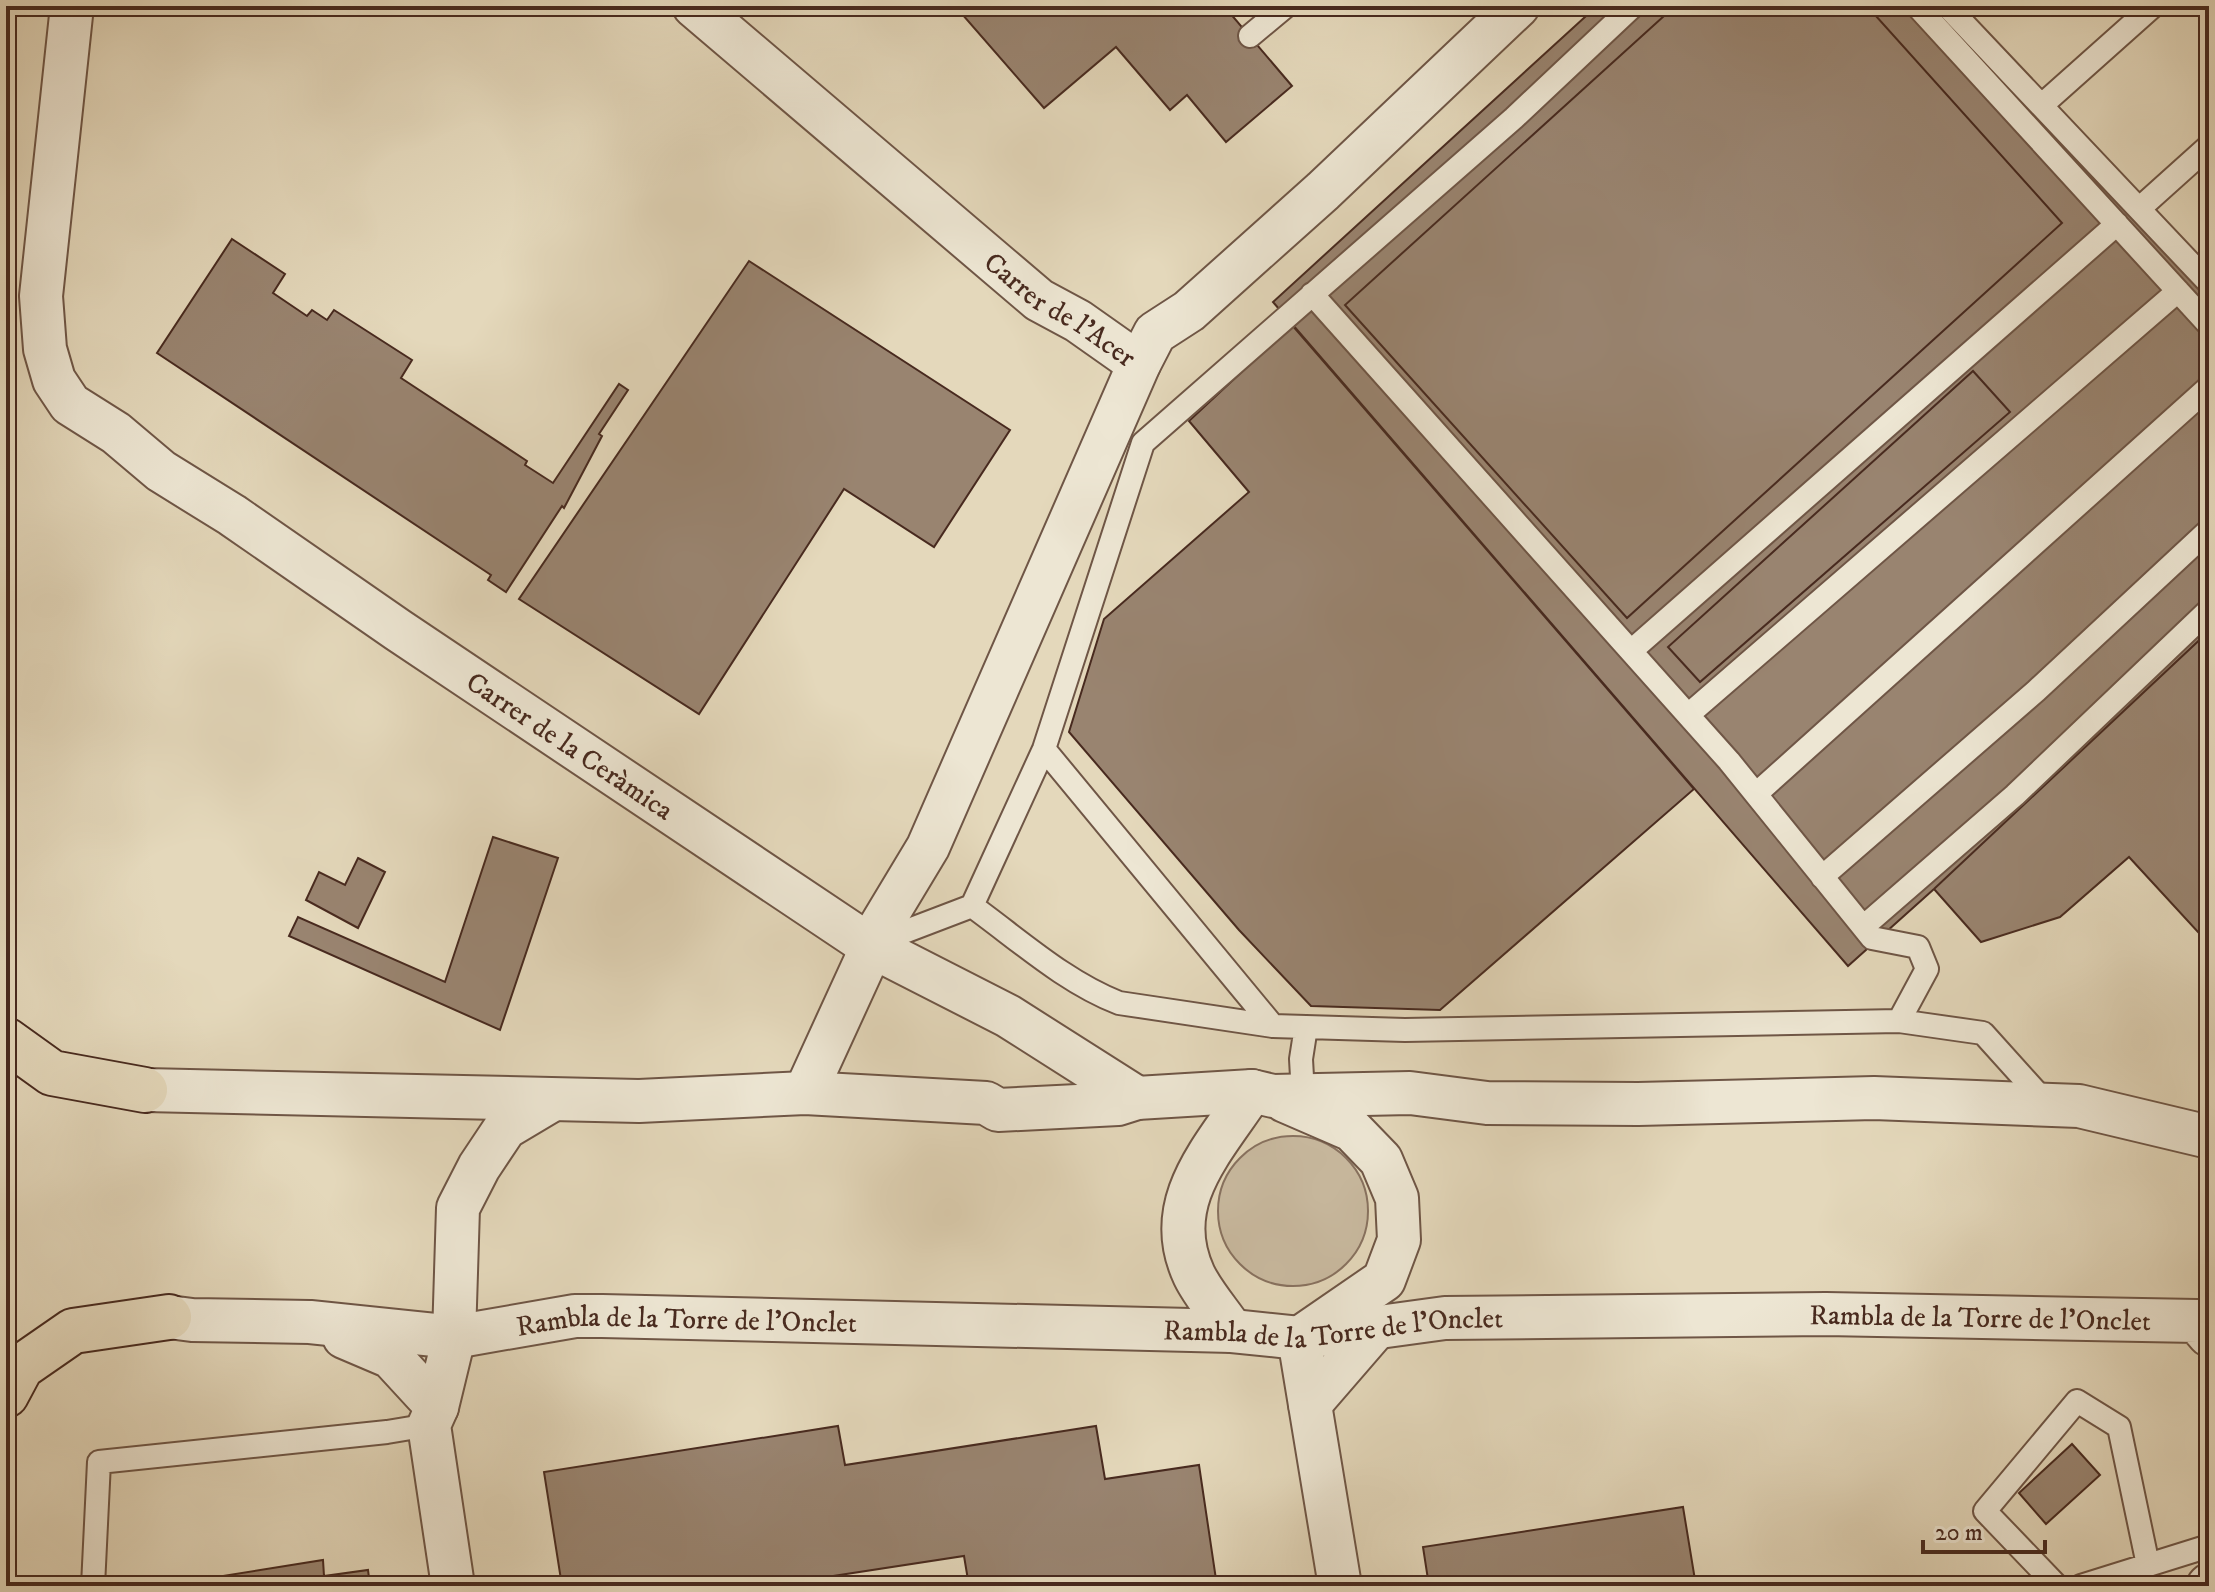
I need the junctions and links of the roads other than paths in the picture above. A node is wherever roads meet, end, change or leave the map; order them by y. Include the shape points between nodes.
1 (72, 6) edge
2 (694, 6) edge
3 (1286, 6) edge
4 (1518, 6) edge
5 (1633, 6) edge
6 (1917, 6) edge
7 (2153, 6) edge
8 (1948, 7) edge
9 (1250, 36) dead end
10 (2042, 105) junction
11 (2209, 146) edge
12 (2140, 208) junction
13 (2117, 224) junction
14 (2209, 283) edge
15 (2178, 291) junction
16 (1312, 294) junction
17 (2209, 325) edge
18 (1139, 364) junction
19 (2209, 387) edge
20 (2209, 530) edge
21 (2209, 610) edge
22 (1631, 651) junction
23 (1688, 715) junction
24 (1044, 749) junction
25 (1756, 794) junction
26 (1822, 877) junction
27 (972, 906) junction
28 (1863, 927) junction
29 (869, 945) junction
30 (1899, 1021) junction
31 (1273, 1026) junction
32 (1306, 1027) junction
33 (6, 1040) edge
34 (145, 1090) joint
35 (805, 1093) junction
36 (1276, 1094) junction
37 (1137, 1098) junction
38 (552, 1100) junction
39 (2048, 1105) junction
40 (2209, 1137) edge
41 (169, 1317) joint
42 (310, 1322) junction
43 (1374, 1330) junction
44 (1232, 1331) junction
45 (2209, 1335) edge
46 (454, 1337) junction
47 (1299, 1338) junction
48 (6, 1395) edge
49 (1310, 1404) junction
50 (433, 1416) junction
51 (2209, 1546) edge
52 (2148, 1565) junction
53 (93, 1586) edge
54 (453, 1586) edge
55 (1340, 1586) edge
56 (2057, 1586) edge
57 (2081, 1586) edge

1 - 29 street, Carrer de la Ceràmica via 41,296 45,349 54,380 70,404 161,471
2 - 18 street, Carrer de l'Acer via 1039,300
3 - 9 lane
4 - 18 street, Carrer de l'Acer via 1312,201 1189,311 1155,333
5 - 16 lane
6 - 13 lane
7 - 10 lane
8 - 10 lane
10 - 12 lane
11 - 12 lane
12 - 14 lane
13 - 15 lane
13 - 22 lane
15 - 17 lane
15 - 23 lane
16 - 22 lane
16 - 24 lane via 1143,443
18 - 29 street via 928,847
19 - 25 lane
20 - 26 lane via 2036,691
21 - 28 lane via 2015,795
22 - 23 lane
23 - 25 lane
24 - 27 lane
24 - 31 lane
25 - 26 lane
26 - 28 lane
27 - 29 lane
27 - 31 lane via 1097,994 1119,1003
28 - 30 lane via 1872,938 1918,947 1927,969
29 - 35 street
29 - 37 street, Carrer de la Ceràmica via 1008,1016
30 - 32 lane via 1405,1030
30 - 39 lane via 1983,1033
31 - 32 lane
32 - 36 lane via 1301,1059
33 - 34 highway via 52,1073
34 - 38 street
35 - 37 street via 986,1103 998,1110 1118,1104
35 - 38 street
36 - 37 street
36 - 39 street via 1410,1093 1487,1103 1874,1098
36 - 44 street via 1189,1186 1183,1216 1184,1248 1194,1277
36 - 47 street via 1352,1130 1381,1160 1397,1198 1399,1240 1384,1280
38 - 46 street via 505,1128 458,1208
39 - 40 street via 2079,1106
41 - 42 street, Rambla de la Torre de l'Onclet
41 - 48 highway via 73,1331 21,1367
42 - 46 street, Rambla de la Torre de l'Onclet
42 - 50 street via 391,1357
43 - 45 street, Rambla de la Torre de l'Onclet via 1445,1318 1826,1314 2197,1321
43 - 47 street, Rambla de la Torre de l'Onclet
43 - 49 street
44 - 46 street, Rambla de la Torre de l'Onclet via 575,1316
44 - 47 street, Rambla de la Torre de l'Onclet
46 - 50 street
47 - 49 street
49 - 55 street
50 - 53 lane via 387,1432 99,1462
50 - 54 street
51 - 52 lane
52 - 56 lane via 2119,1427 2077,1401 1985,1511
52 - 57 lane

